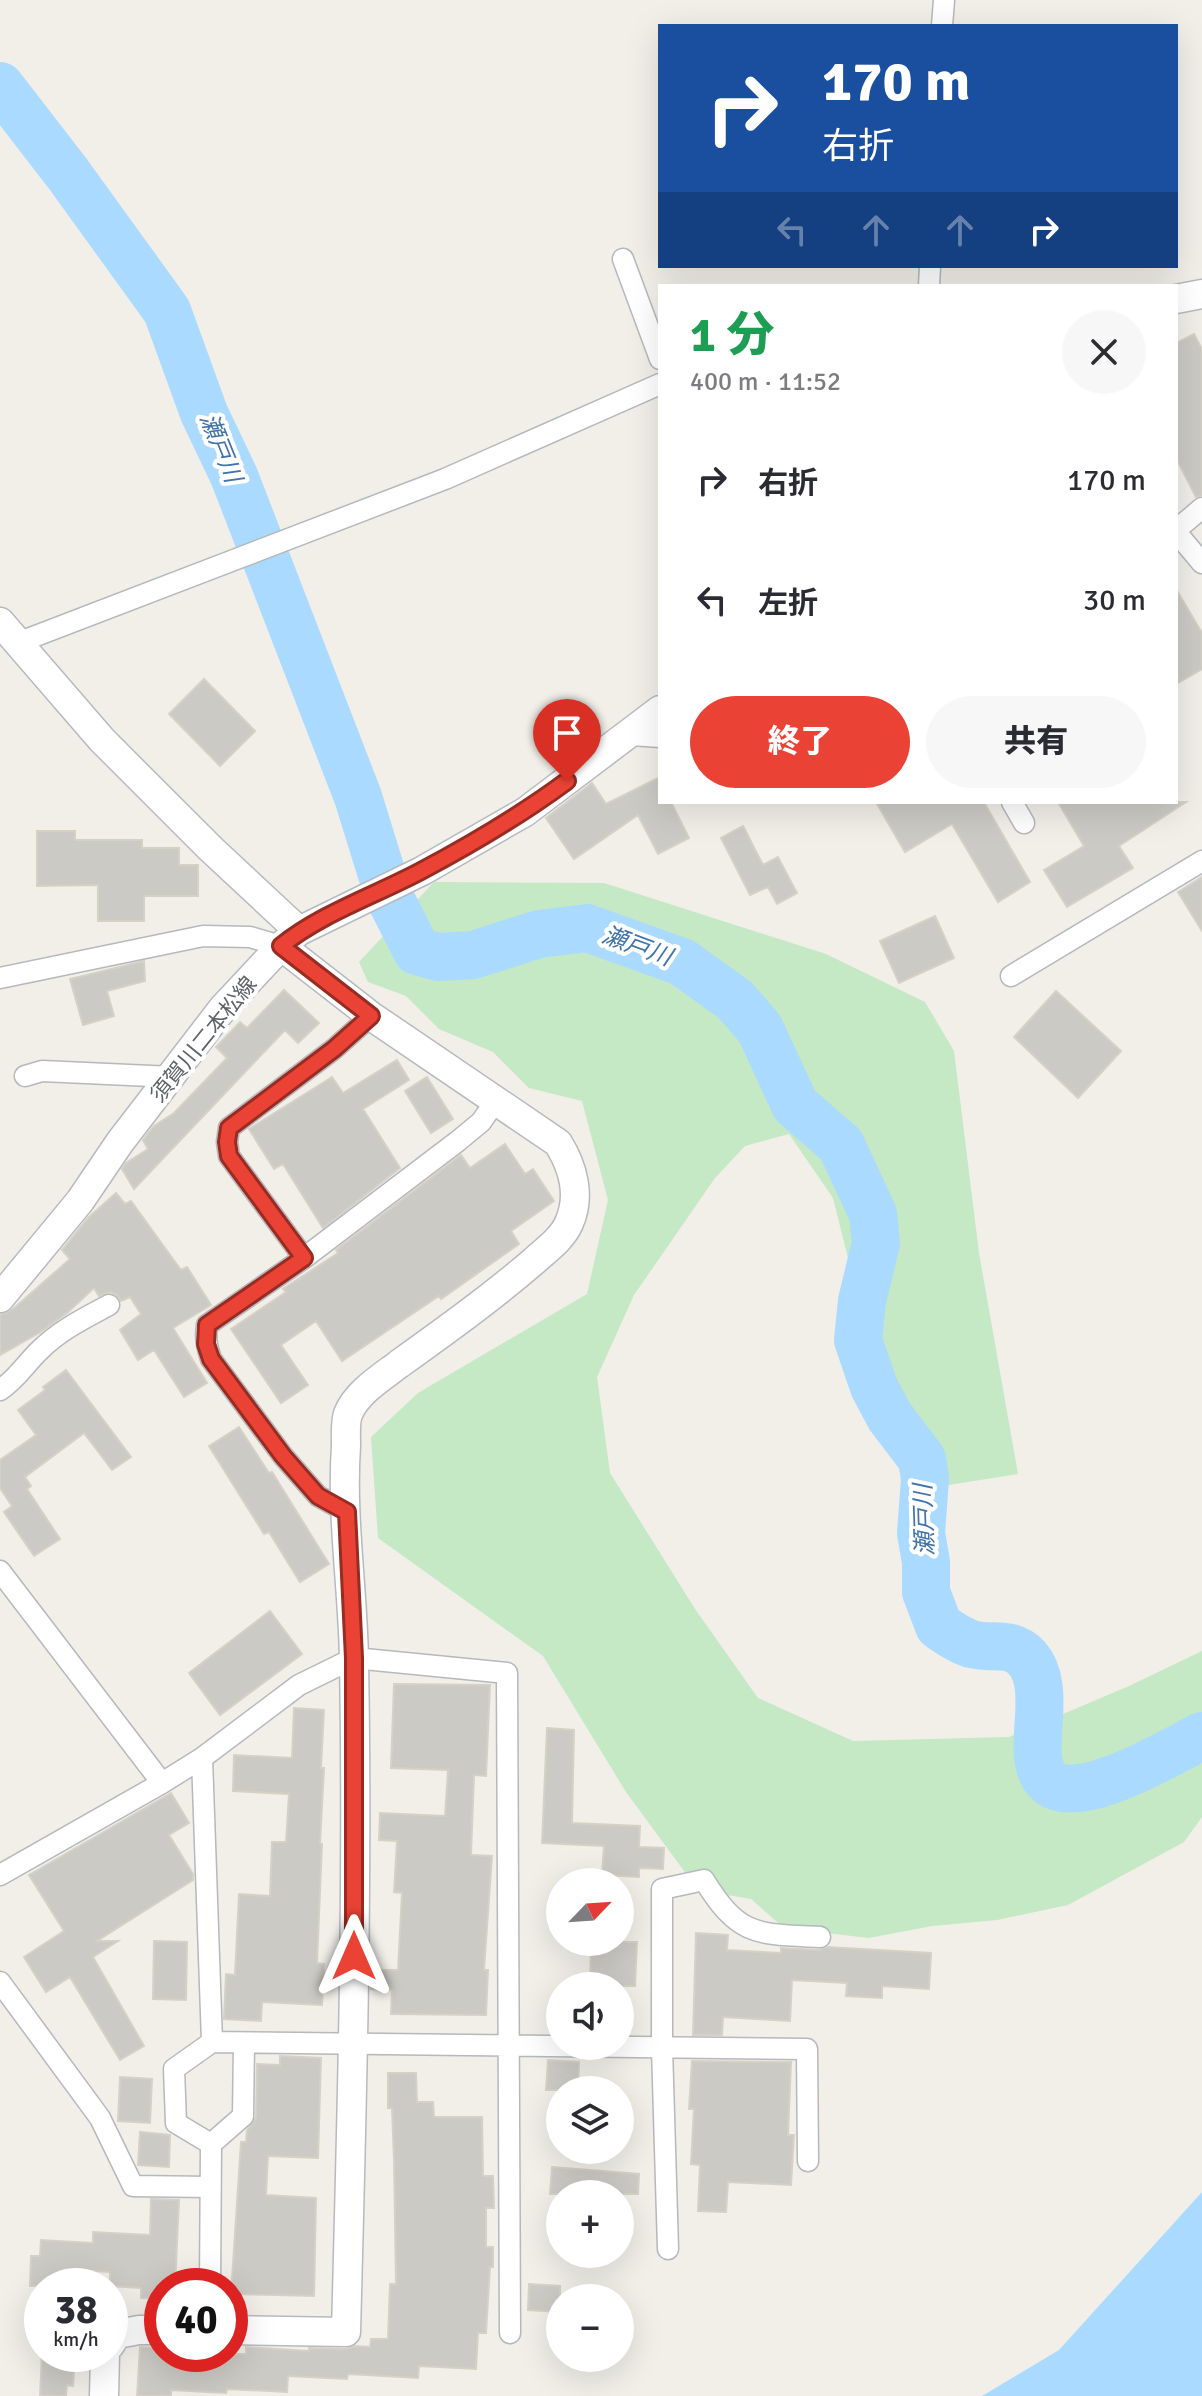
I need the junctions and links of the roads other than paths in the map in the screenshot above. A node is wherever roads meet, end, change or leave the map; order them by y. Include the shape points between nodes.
1 (944, 0) edge
2 (942, 24) edge
3 (623, 259) dead end
4 (1202, 294) edge
5 (1178, 299) edge
6 (658, 354) edge
7 (658, 385) edge
8 (1202, 508) edge
9 (1178, 529) edge
10 (1178, 533) edge
11 (1202, 563) edge
12 (0, 622) edge
13 (20, 642) junction
14 (658, 712) edge
15 (631, 735) junction
16 (658, 737) edge
17 (1013, 804) edge
18 (1024, 823) dead end
19 (1202, 861) edge
20 (290, 939) junction
21 (1011, 976) dead end
22 (0, 978) edge
23 (371, 1016) junction
24 (25, 1076) dead end
25 (173, 1077) junction
26 (497, 1099) junction
27 (304, 1258) junction
28 (0, 1298) edge
29 (109, 1305) dead end
30 (0, 1390) edge
31 (347, 1512) junction
32 (0, 1571) edge
33 (354, 1658) junction
34 (202, 1758) junction
35 (162, 1783) junction
36 (0, 1875) edge
37 (820, 1937) dead end
38 (0, 1982) edge
39 (212, 2042) junction
40 (244, 2043) junction
41 (354, 2045) junction
42 (510, 2047) junction
43 (662, 2048) junction
44 (211, 2144) junction
45 (808, 2161) dead end
46 (210, 2187) junction
47 (668, 2249) dead end
48 (210, 2268) edge
49 (248, 2330) edge
50 (510, 2333) dead end
51 (105, 2372) edge
52 (104, 2396) edge

1 - 2 street
3 - 6 street
4 - 5 street
7 - 13 street via 445,479
8 - 9 street
10 - 11 street
12 - 13 street
13 - 20 street via 102,740 211,849
14 - 15 street, 須賀川二本松線
15 - 16 street
15 - 20 street, 須賀川二本松線 via 525,812
17 - 18 street
19 - 21 street
20 - 22 street via 203,936
20 - 23 street
20 - 25 street, 須賀川二本松線 via 223,1008
23 - 26 street
23 - 27 street via 229,1128 229,1156
24 - 25 street via 42,1071
25 - 28 street, 須賀川二本松線
26 - 27 street via 458,1141
26 - 31 street via 552,1137 564,1153 574,1183 569,1223 505,1286 360,1396 348,1414
27 - 31 street via 207,1325 206,1344 211,1359 283,1456 318,1496
29 - 30 street via 61,1332
31 - 33 street
32 - 35 street
33 - 34 street via 299,1685
33 - 41 street
33 - 42 street via 507,1673
34 - 35 street
34 - 39 street
35 - 36 street
37 - 43 street via 748,1930 717,1901 704,1880 662,1889
38 - 46 street via 100,2118 133,2186
39 - 40 street
39 - 44 street via 174,2069 176,2123
40 - 41 street
40 - 44 street via 243,2116
41 - 42 street
41 - 49 street via 346,2332
42 - 43 street
42 - 50 street
43 - 45 street via 807,2049
43 - 47 street
44 - 46 street
46 - 48 street
51 - 52 street

